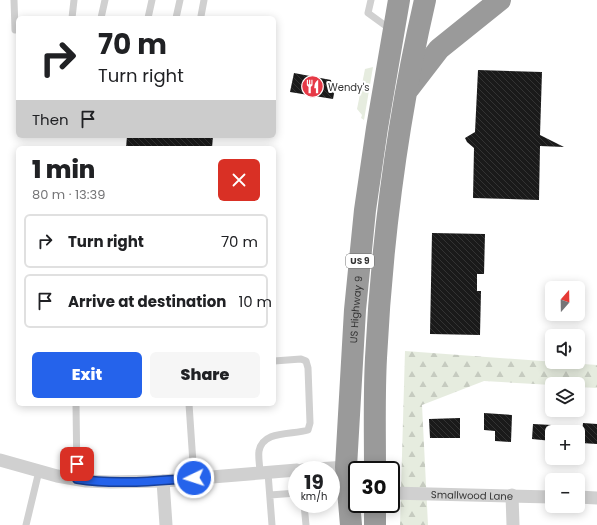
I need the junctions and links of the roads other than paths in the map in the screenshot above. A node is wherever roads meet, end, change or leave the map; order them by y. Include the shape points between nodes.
1 (14, 0) edge
2 (74, 0) edge
3 (105, 0) edge
4 (152, 0) edge
5 (180, 0) edge
6 (204, 0) edge
7 (370, 0) edge
8 (399, 0) edge
9 (425, 0) edge
10 (500, 0) edge
11 (72, 16) edge
12 (101, 16) edge
13 (148, 16) edge
14 (176, 16) edge
15 (201, 16) dead end
16 (15, 30) dead end
17 (394, 31) junction
18 (406, 92) junction
19 (276, 361) edge
20 (76, 406) edge
21 (189, 406) edge
22 (0, 460) edge
23 (375, 461) edge
24 (340, 467) edge
25 (346, 467) junction
26 (39, 471) junction
27 (288, 471) edge
28 (264, 473) junction
29 (194, 478) junction
30 (77, 479) junction
31 (163, 480) junction
32 (400, 493) edge
33 (288, 494) edge
34 (270, 495) junction
35 (512, 495) junction
36 (545, 496) edge
37 (585, 497) edge
38 (597, 498) edge
39 (305, 513) edge
40 (375, 513) edge
41 (26, 525) edge
42 (166, 525) edge
43 (272, 525) edge
44 (306, 525) edge
45 (351, 525) edge
46 (375, 525) edge
47 (513, 525) edge

1 - 16 lane
2 - 11 lane
3 - 12 lane
4 - 13 lane
5 - 14 lane
6 - 15 lane
7 - 17 lane via 368,13
8 - 17 highway, US Highway 9 / US 9
9 - 18 highway, US 9
10 - 18 highway via 439,49
17 - 25 highway, US Highway 9 / US 9 via 365,210
18 - 23 highway, US 9 via 389,206 380,296 376,359
19 - 28 lane via 306,361 310,423 308,430 269,436 262,443 259,451
20 - 30 lane
21 - 29 lane
22 - 26 street
24 - 25 street
25 - 45 highway, US Highway 9 / US 9
26 - 30 street
26 - 41 lane
27 - 28 street
28 - 29 street
28 - 34 lane
29 - 31 street
30 - 31 street via 110,482
31 - 42 street
32 - 35 street, Smallwood Lane
33 - 34 lane
34 - 43 lane
35 - 36 street, Smallwood Lane
35 - 47 street
37 - 38 street
39 - 44 lane
40 - 46 highway

